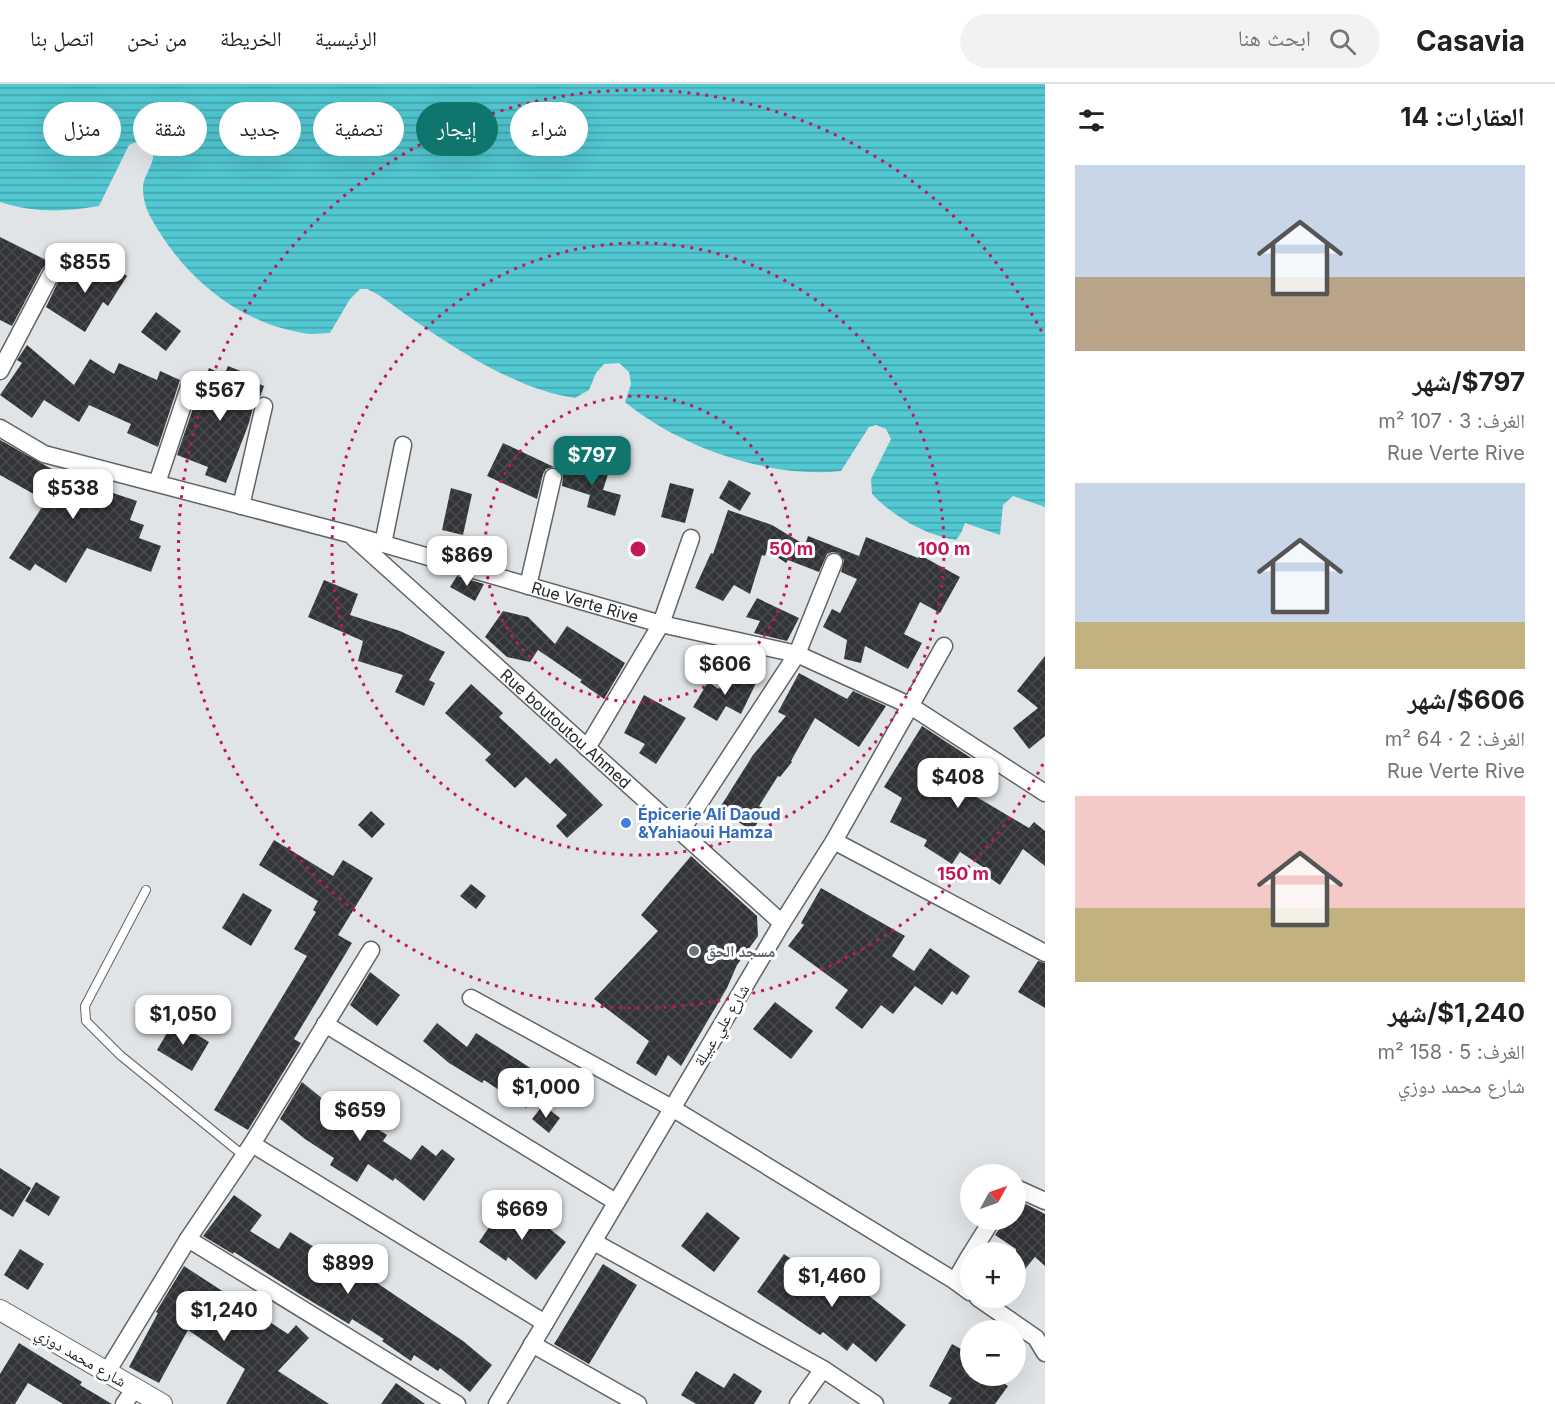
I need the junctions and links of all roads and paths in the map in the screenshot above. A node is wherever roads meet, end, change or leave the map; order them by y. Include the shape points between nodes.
1 (51, 274) dead end
2 (0, 371) edge
3 (191, 381) dead end
4 (264, 406) dead end
5 (0, 428) edge
6 (403, 445) dead end
7 (553, 477) dead end
8 (157, 483) junction
9 (241, 506) junction
10 (350, 534) junction
11 (691, 538) dead end
12 (382, 544) junction
13 (834, 562) dead end
14 (528, 586) junction
15 (661, 624) junction
16 (944, 646) dead end
17 (797, 654) junction
18 (909, 705) junction
19 (587, 748) junction
20 (1045, 794) edge
21 (681, 831) junction
22 (834, 841) junction
23 (146, 890) dead end
24 (782, 922) junction
25 (371, 950) dead end
26 (1045, 952) edge
27 (471, 998) dead end
28 (325, 1024) junction
29 (672, 1108) junction
30 (248, 1150) junction
31 (1026, 1192) edge
32 (1045, 1201) edge
33 (616, 1202) junction
34 (188, 1239) junction
35 (594, 1242) junction
36 (960, 1273) edge
37 (955, 1281) junction
38 (960, 1285) edge
39 (992, 1308) edge
40 (0, 1310) edge
41 (545, 1323) junction
42 (532, 1344) junction
43 (1045, 1353) edge
44 (822, 1369) junction
45 (107, 1372) junction
46 (135, 1388) junction
47 (124, 1404) edge
48 (162, 1404) edge
49 (457, 1404) edge
50 (497, 1404) edge
51 (638, 1404) edge
52 (798, 1404) edge
53 (875, 1404) edge

1 - 2 street
3 - 8 street
4 - 9 street
5 - 8 street, Rue Verte Rive via 44,454
6 - 12 street
7 - 14 street
8 - 9 street, Rue Verte Rive
9 - 10 street, Rue Verte Rive
10 - 12 street, Rue Verte Rive
10 - 19 street, Rue boutoutou Ahmed
11 - 15 street
12 - 14 street, Rue Verte Rive
13 - 17 street
14 - 15 street, Rue Verte Rive
15 - 17 street, Rue Verte Rive
15 - 19 street
16 - 18 street, شارع علي عبيلة
17 - 18 street, Rue Verte Rive
17 - 21 street
18 - 20 street, Rue Verte Rive
18 - 22 street, شارع علي عبيلة
19 - 21 street, Rue boutoutou Ahmed
21 - 24 street, Rue boutoutou Ahmed
22 - 24 street, شارع علي عبيلة
22 - 26 street
23 - 30 lane via 86,1006 86,1021 120,1055
24 - 29 street, شارع علي عبيلة
25 - 28 street
27 - 29 street
28 - 30 street
28 - 33 street
29 - 33 street, شارع علي عبيلة
29 - 37 street
30 - 34 street
30 - 41 street
31 - 32 street
33 - 35 street, شارع علي عبيلة
34 - 45 street
34 - 49 street
35 - 41 street, شارع علي عبيلة
35 - 44 street
36 - 37 street
37 - 38 street
39 - 43 street via 1036,1338
40 - 45 street, شارع محمد دوزي
41 - 42 street, شارع علي عبيلة
42 - 50 street, شارع علي عبيلة
42 - 51 street
44 - 52 street
44 - 53 street
45 - 46 street, شارع محمد دوزي
46 - 47 street
46 - 48 street, شارع محمد دوزي

